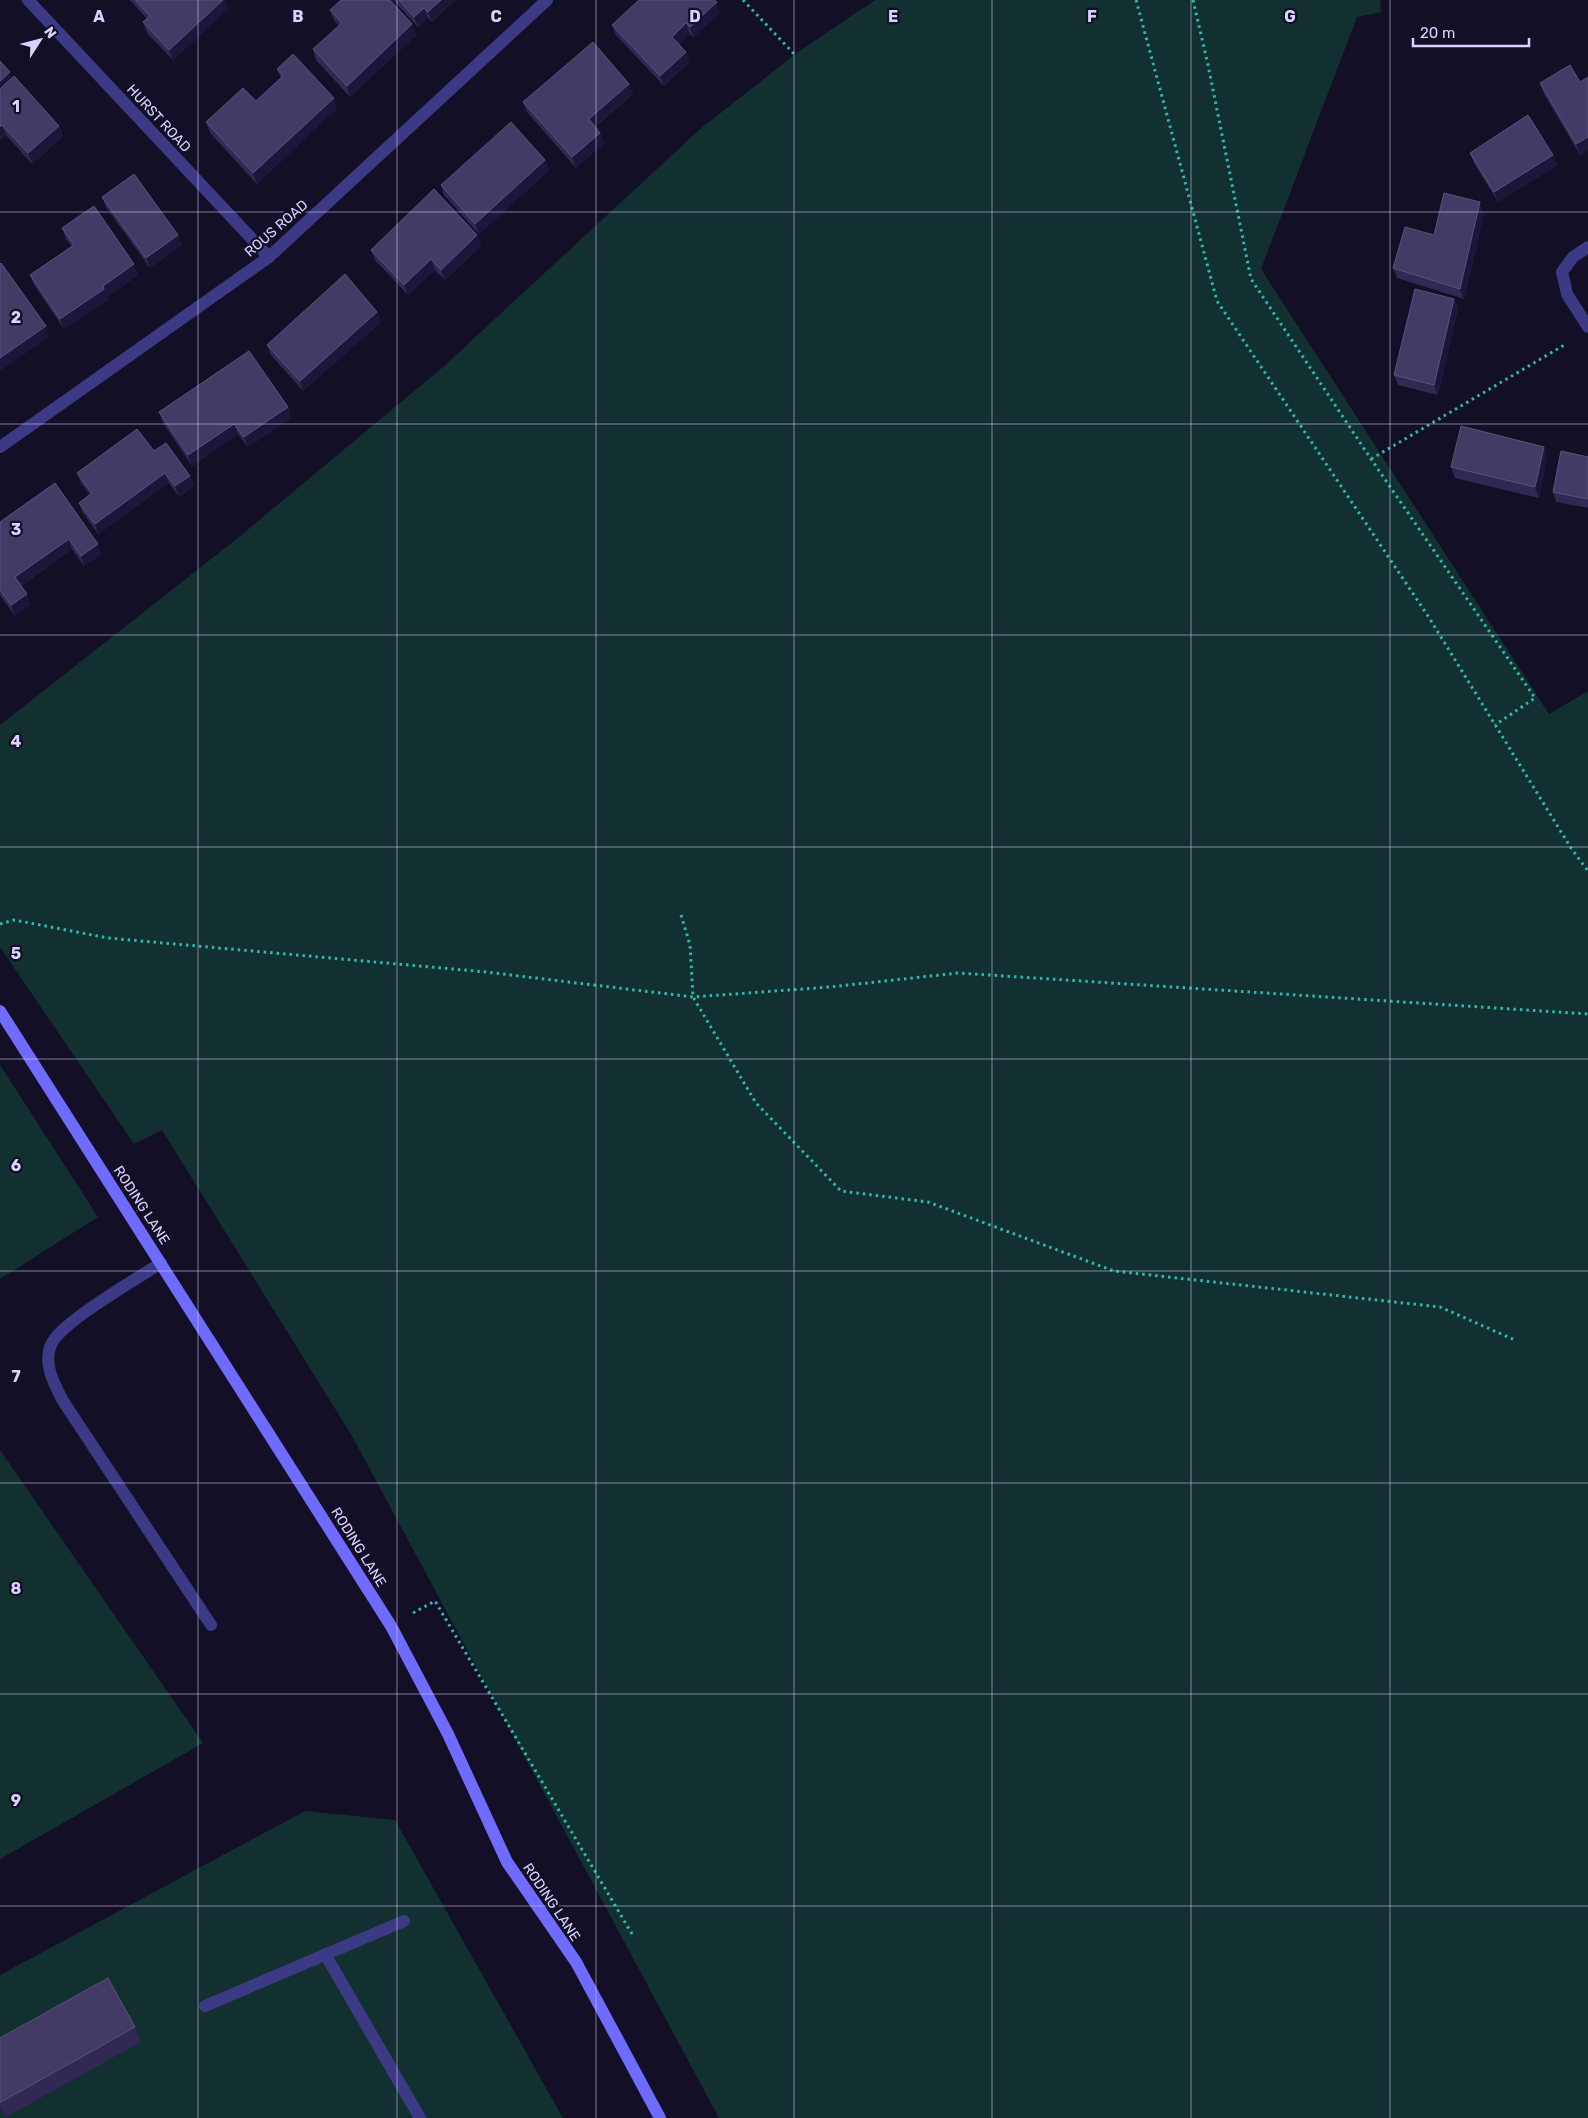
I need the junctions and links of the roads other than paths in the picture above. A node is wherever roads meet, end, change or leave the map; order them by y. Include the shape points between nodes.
1 (28, 0) edge
2 (547, 0) edge
3 (1588, 248) edge
4 (269, 257) junction
5 (1588, 327) edge
6 (0, 447) edge
7 (0, 1011) edge
8 (162, 1263) junction
9 (211, 1625) dead end
10 (404, 1921) dead end
11 (325, 1954) junction
12 (205, 2006) dead end
13 (420, 2118) edge
14 (660, 2118) edge

1 - 4 street, HURST ROAD
2 - 4 street, ROUS ROAD
3 - 5 street via 1573,257 1562,272 1567,294
4 - 6 street, ROUS ROAD
7 - 8 main road, RODING LANE
8 - 9 street via 64,1328 52,1343 48,1361 52,1379 63,1401
8 - 14 main road, RODING LANE via 391,1626 448,1734 507,1862 576,1962
10 - 11 street
11 - 12 street
11 - 13 street

